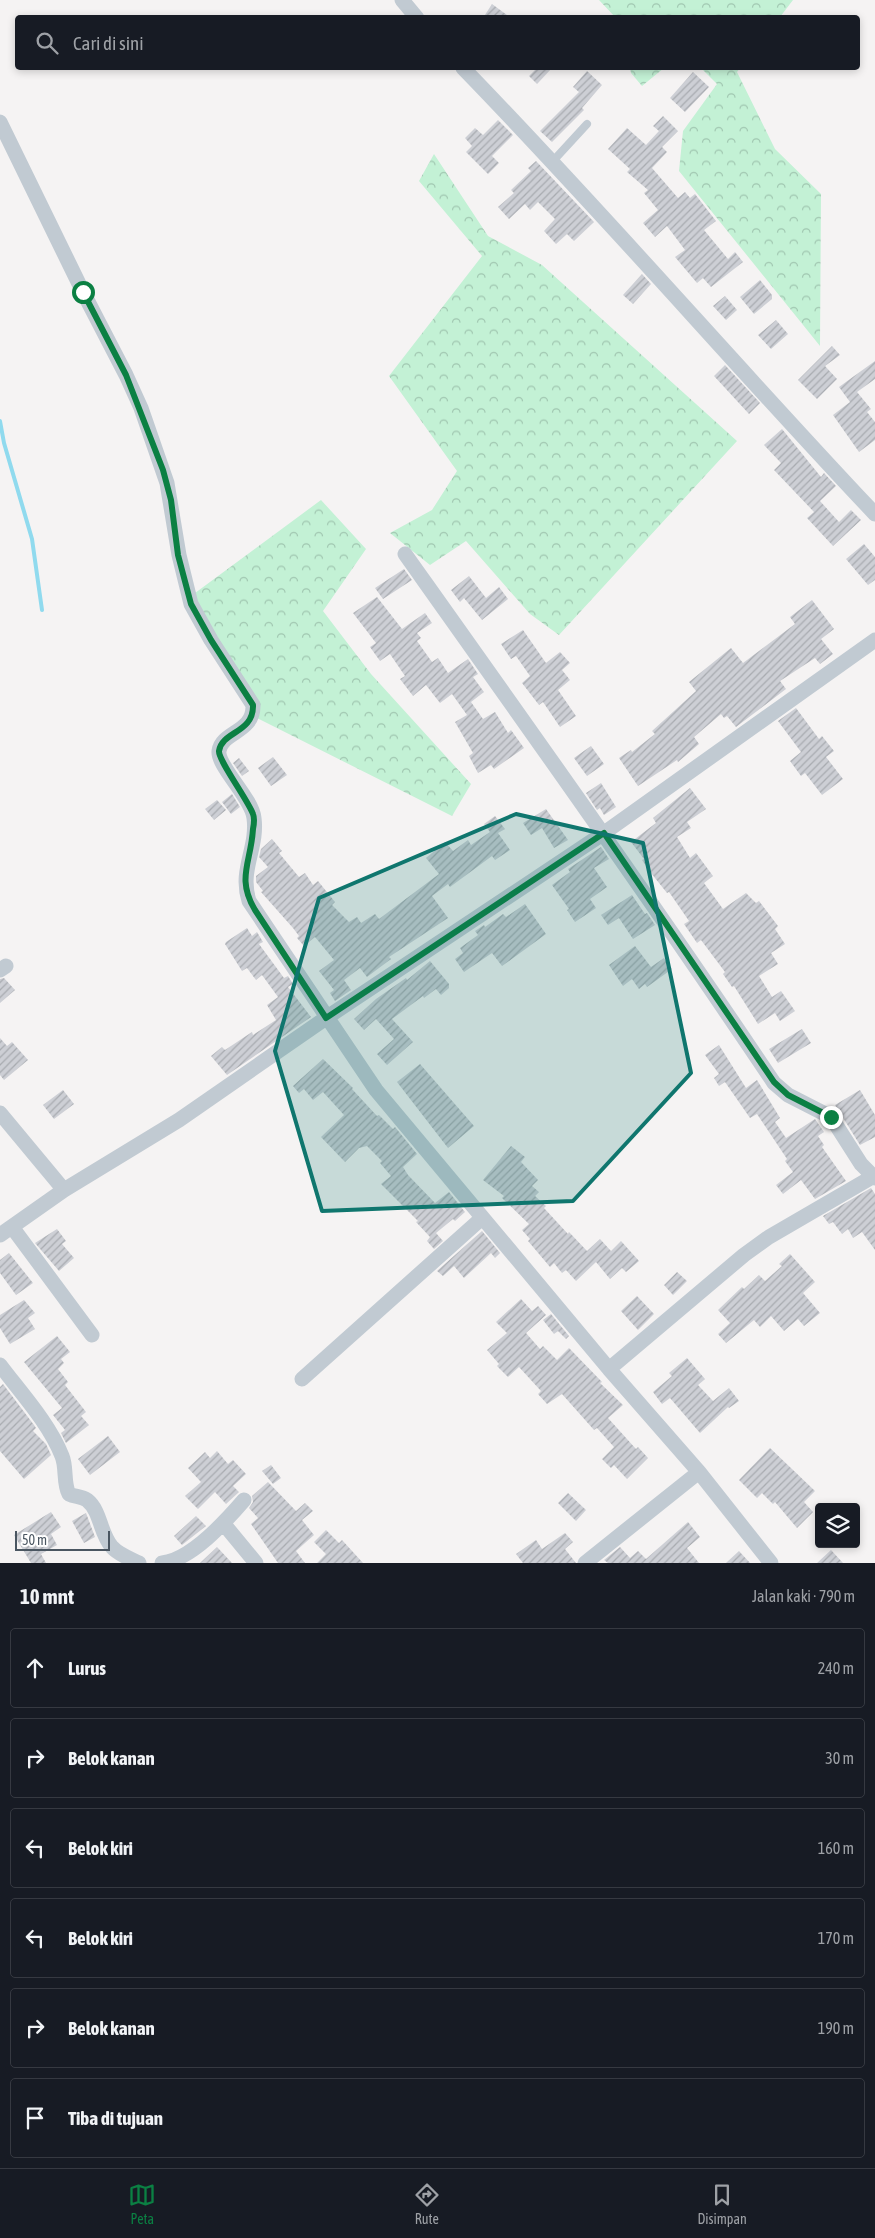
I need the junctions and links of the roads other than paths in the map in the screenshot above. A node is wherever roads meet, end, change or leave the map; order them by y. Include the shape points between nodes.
1 (402, 0) edge
2 (415, 15) edge
3 (465, 70) edge
4 (0, 122) edge
5 (587, 124) dead end
6 (553, 161) junction
7 (875, 514) edge
8 (405, 554) dead end
9 (875, 640) edge
10 (604, 833) junction
11 (326, 1018) junction
12 (0, 1113) edge
13 (874, 1177) edge
14 (64, 1190) junction
15 (482, 1218) junction
16 (6, 1231) edge
17 (92, 1335) dead end
18 (0, 1365) edge
19 (609, 1369) junction
20 (302, 1379) dead end
21 (699, 1472) junction
22 (244, 1500) dead end
23 (223, 1523) junction
24 (139, 1563) edge
25 (162, 1563) edge
26 (256, 1563) edge
27 (585, 1563) edge
28 (771, 1563) edge

1 - 2 street
3 - 6 street
4 - 11 street via 140,408 167,483 178,555 191,604 253,705 253,715 248,723 221,744 218,753 254,817 246,891 255,910
5 - 6 lane
6 - 7 street
8 - 10 street
9 - 10 street
10 - 11 street
10 - 13 street via 774,1082 788,1095 831,1117 861,1164
11 - 14 street via 196,1109
11 - 15 street via 376,1090
12 - 14 street
13 - 19 street via 744,1255
14 - 16 street
15 - 19 street
15 - 20 street
16 - 17 street
18 - 24 street via 54,1440 66,1470 66,1490 88,1501 112,1548
19 - 21 street
21 - 27 street
21 - 28 street
22 - 23 street
23 - 25 street via 180,1558
23 - 26 street

